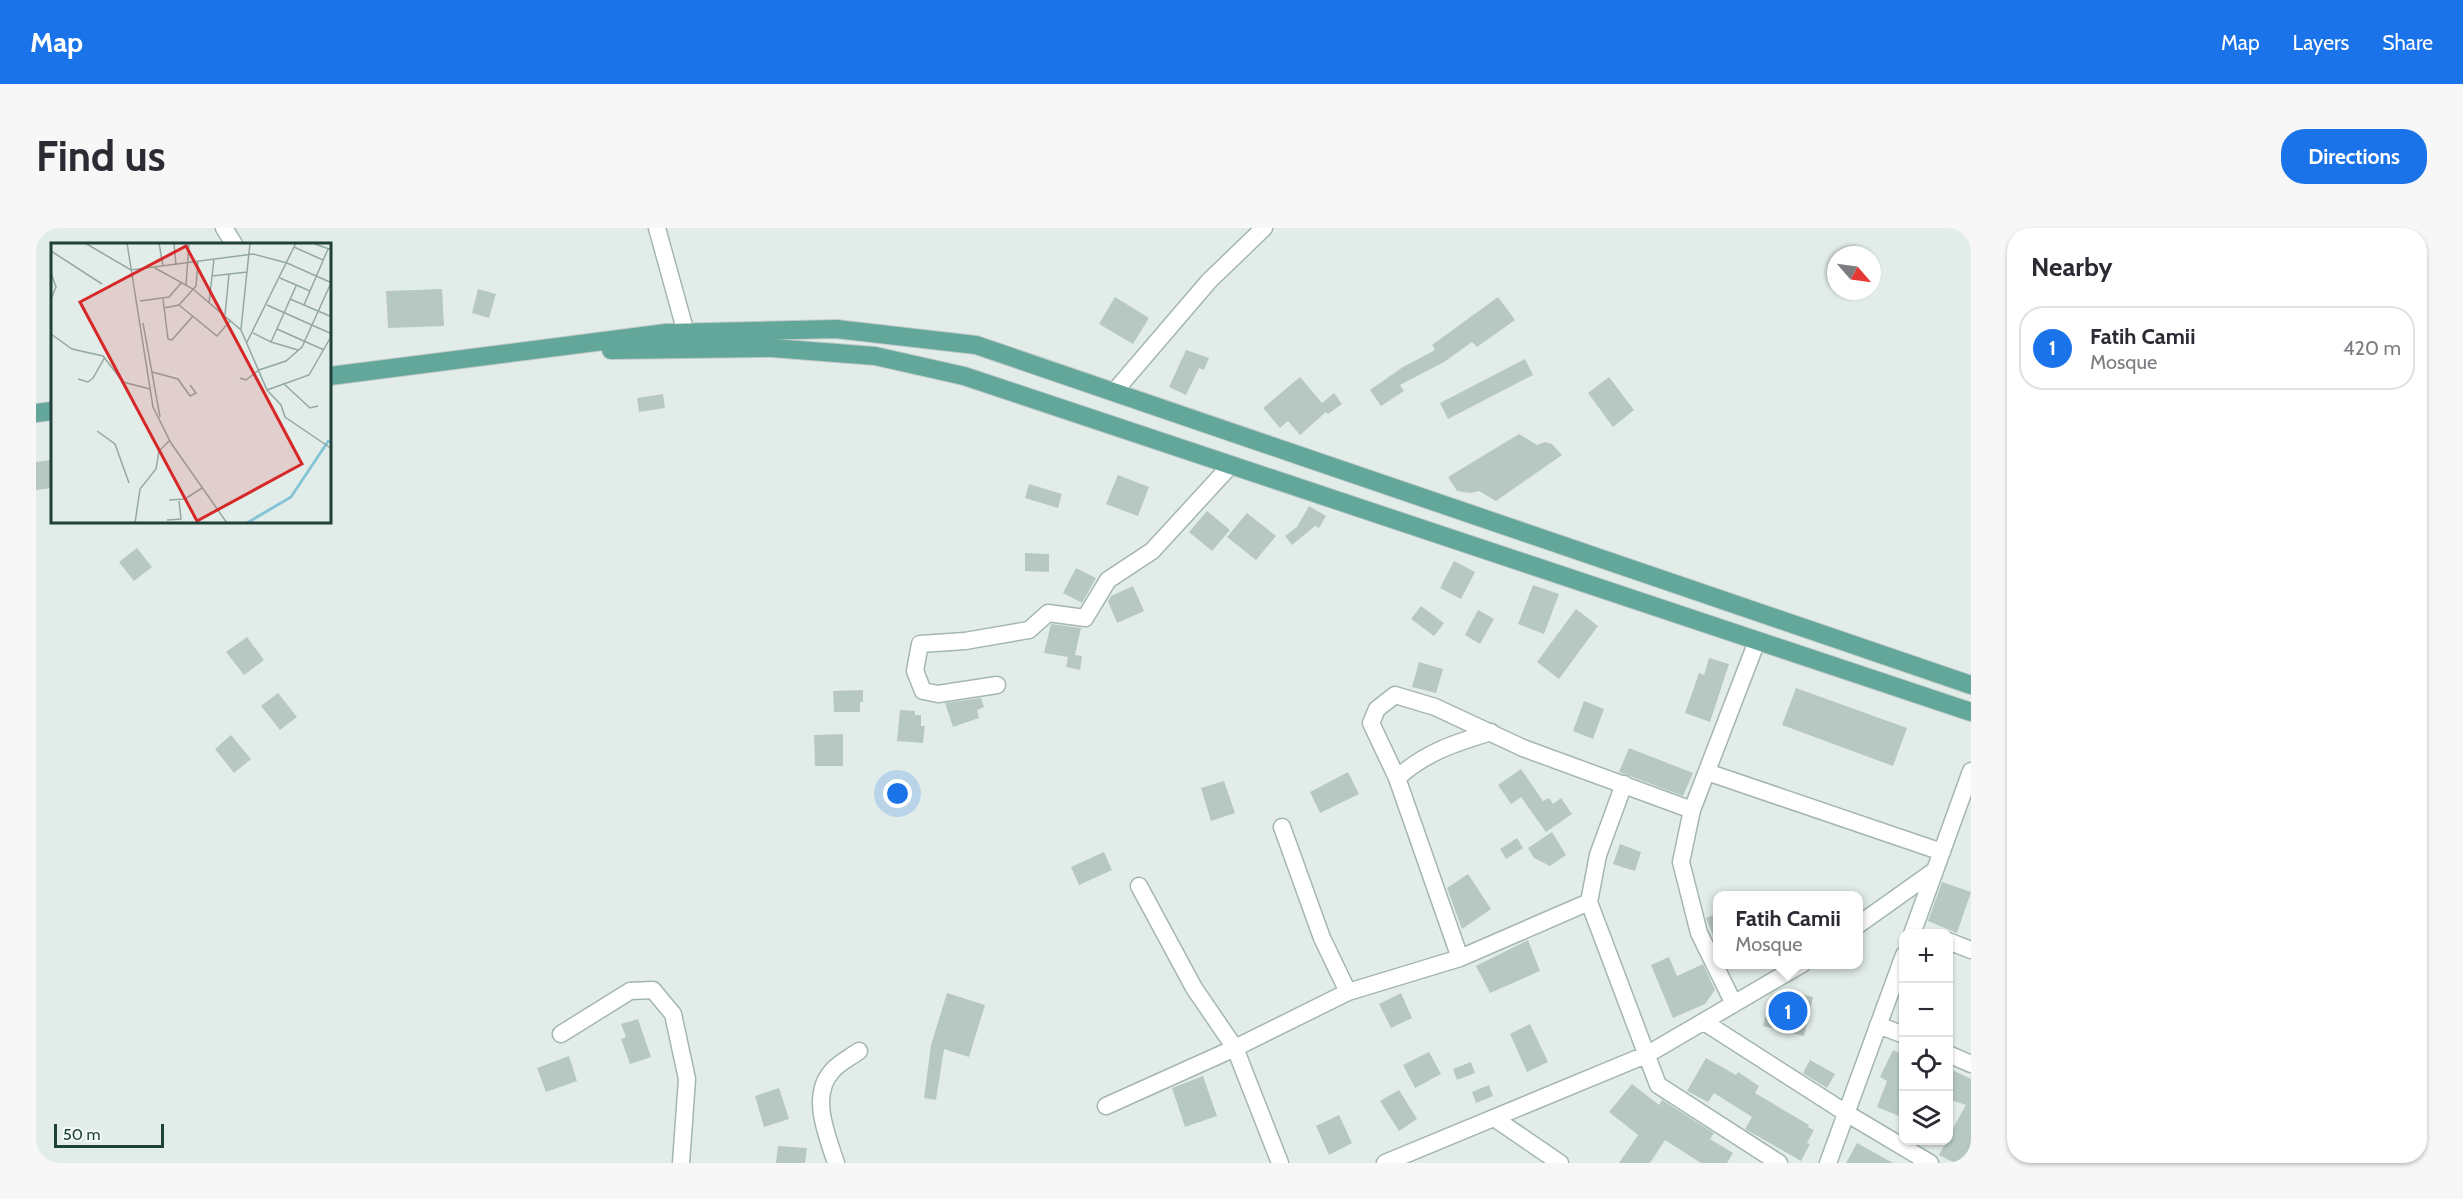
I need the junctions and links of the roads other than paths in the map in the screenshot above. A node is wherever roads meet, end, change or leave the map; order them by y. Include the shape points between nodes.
1 (224, 228) edge
2 (657, 228) edge
3 (1264, 228) edge
4 (234, 243) edge
5 (686, 333) junction
6 (522, 351) junction
7 (332, 376) edge
8 (1114, 392) junction
9 (51, 411) edge
10 (36, 413) edge
11 (1231, 465) junction
12 (1757, 641) junction
13 (997, 685) dead end
14 (1971, 685) edge
15 (1971, 712) edge
16 (1491, 732) junction
17 (1971, 771) edge
18 (1707, 772) junction
19 (1397, 778) junction
20 (1624, 784) junction
21 (1692, 810) junction
22 (1282, 827) dead end
23 (1942, 852) junction
24 (1934, 871) junction
25 (1139, 886) dead end
26 (1589, 902) junction
27 (1863, 921) edge
28 (1913, 929) edge
29 (1953, 943) edge
30 (1971, 950) edge
31 (1460, 958) junction
32 (1713, 961) edge
33 (1717, 969) edge
34 (1794, 969) edge
35 (1899, 969) edge
36 (1348, 992) junction
37 (1734, 1004) junction
38 (1704, 1022) junction
39 (1878, 1025) junction
40 (1899, 1033) edge
41 (561, 1034) dead end
42 (1235, 1048) junction
43 (859, 1051) dead end
44 (1648, 1054) junction
45 (1953, 1056) edge
46 (1971, 1064) edge
47 (1106, 1106) dead end
48 (1846, 1113) junction
49 (1494, 1118) junction
50 (681, 1163) edge
51 (836, 1163) edge
52 (1280, 1163) edge
53 (1384, 1163) edge
54 (1560, 1163) edge
55 (1779, 1163) edge
56 (1828, 1163) edge
57 (1930, 1163) edge

1 - 4 street
2 - 5 street
3 - 8 street via 1209,281
5 - 6 main road
5 - 8 main road via 836,329 976,345
6 - 7 main road
6 - 11 main road via 772,348 875,356 964,376
8 - 14 main road
9 - 10 main road
11 - 12 main road
11 - 13 street via 1152,551 1108,580 1085,618 1048,613 1029,630 920,644 915,671 922,691 938,694
12 - 15 main road
12 - 18 street
16 - 19 street via 1417,761
16 - 19 street via 1435,707 1395,695 1377,709 1371,723
16 - 20 street via 1523,748
17 - 23 street
18 - 21 street
18 - 23 street
19 - 31 street
20 - 21 street
20 - 26 street via 1598,855
21 - 32 street via 1681,862 1699,933
22 - 36 street via 1322,938
23 - 24 street
24 - 27 street
24 - 28 street
25 - 42 street via 1194,988
26 - 31 street
26 - 44 street
29 - 30 street
31 - 36 street
33 - 37 street
34 - 37 street
35 - 39 street
36 - 42 street
37 - 38 street
38 - 44 street
38 - 48 street
39 - 40 street
39 - 48 street
41 - 50 street via 630,991 653,990 673,1014 687,1079
42 - 47 street
42 - 52 street
43 - 51 street via 834,1069 823,1084 822,1118
44 - 49 street
44 - 55 street via 1658,1084
45 - 46 street
48 - 56 street
48 - 57 street
49 - 53 street
49 - 54 street

